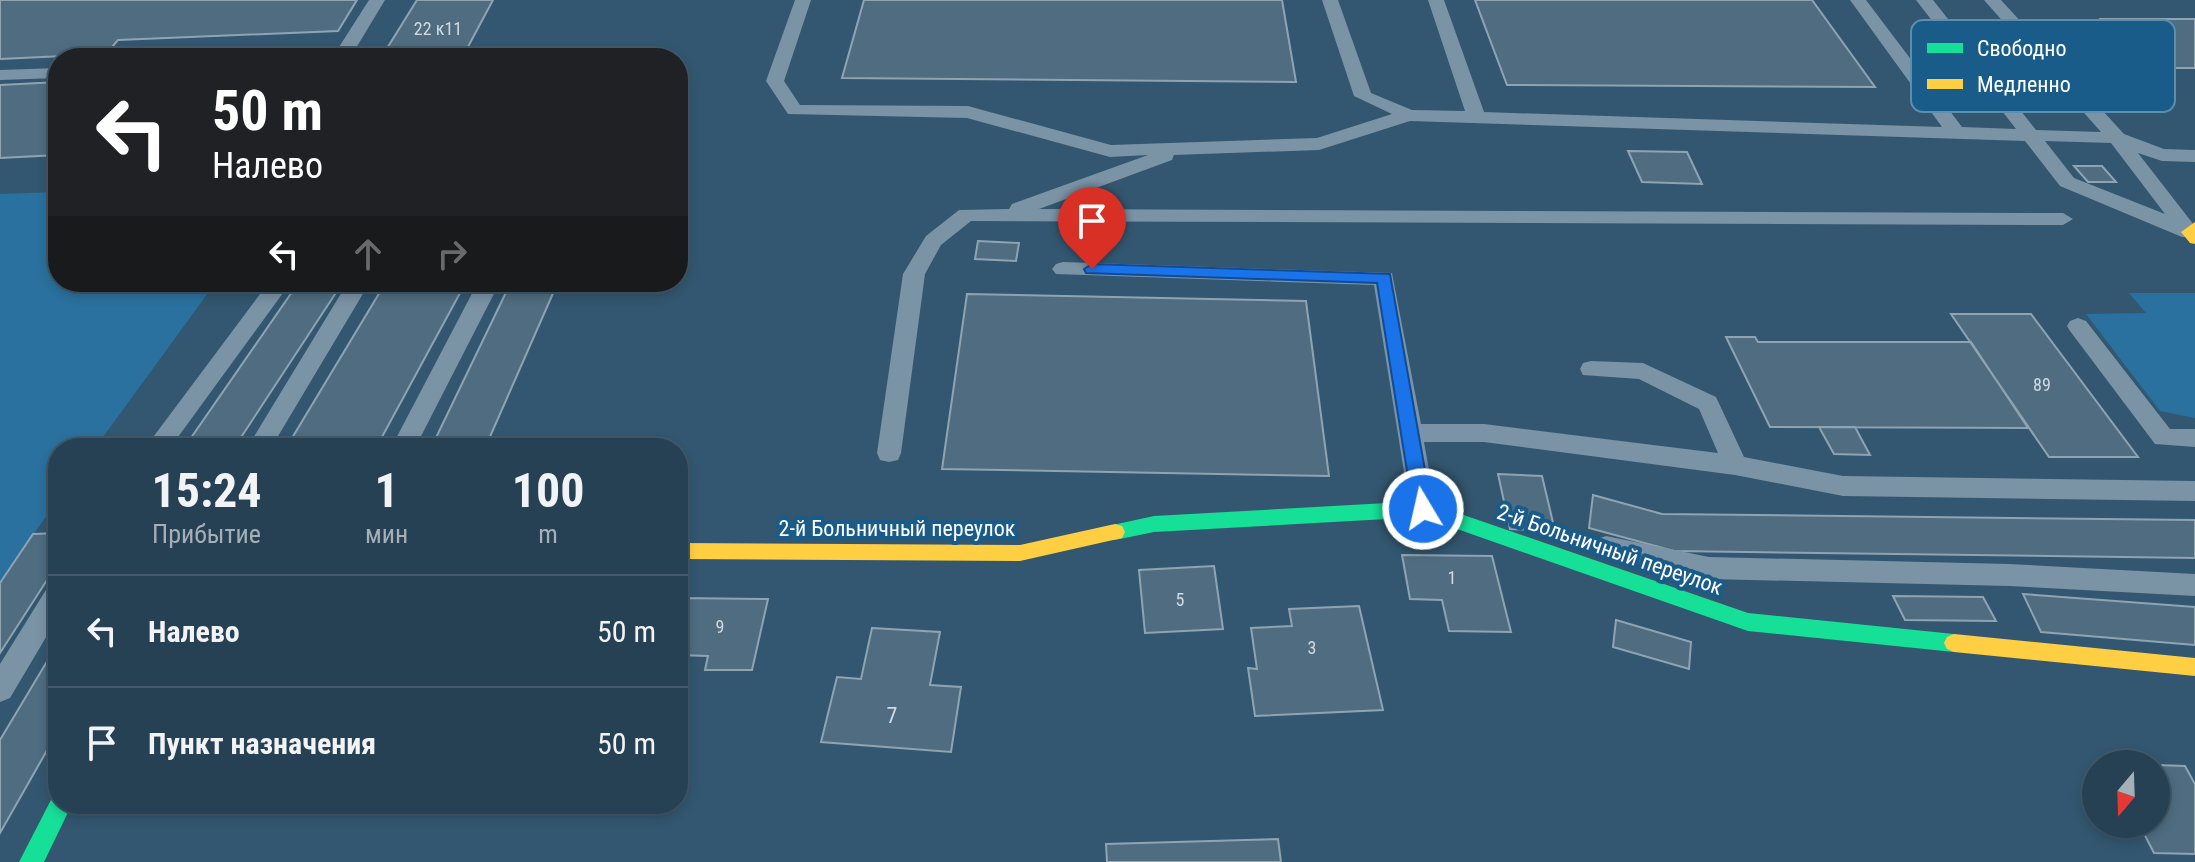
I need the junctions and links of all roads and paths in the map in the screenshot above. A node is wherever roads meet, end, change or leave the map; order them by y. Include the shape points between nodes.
1 (377, 0) edge
2 (803, 0) edge
3 (1330, 0) edge
4 (1436, 0) edge
5 (1858, 0) edge
6 (1924, 0) edge
7 (1992, 0) edge
8 (1940, 20) edge
9 (2010, 20) edge
10 (347, 48) edge
11 (1911, 72) edge
12 (48, 73) edge
13 (0, 75) edge
14 (1941, 112) edge
15 (2012, 112) edge
16 (2093, 112) edge
17 (1409, 115) junction
18 (1476, 116) junction
19 (1958, 135) junction
20 (2033, 138) junction
21 (2117, 138) junction
22 (1188, 148) junction
23 (2195, 156) edge
24 (1002, 215) junction
25 (2063, 219) dead end
26 (2193, 232) edge
27 (1063, 269) dead end
28 (273, 292) edge
29 (353, 292) edge
30 (484, 292) edge
31 (2078, 326) dead end
32 (1591, 369) dead end
33 (1408, 433) junction
34 (164, 438) edge
35 (265, 438) edge
36 (408, 438) edge
37 (2195, 438) edge
38 (889, 453) dead end
39 (1735, 465) junction
40 (2195, 491) edge
41 (1423, 509) junction
42 (1606, 547) dead end
43 (688, 551) edge
44 (2195, 585) edge
45 (48, 610) edge
46 (2195, 667) edge
47 (0, 689) edge
48 (56, 814) edge
49 (31, 862) edge

1 - 10 lane
2 - 22 lane via 775,81 795,110 968,112 1110,151
3 - 17 lane via 1363,96
4 - 18 lane
5 - 11 lane
6 - 8 lane
7 - 9 lane
12 - 13 lane
14 - 19 lane
15 - 20 lane
16 - 21 lane
17 - 18 lane
17 - 22 lane via 1319,144
18 - 19 lane
19 - 20 lane
20 - 21 lane
20 - 26 lane via 2067,182
21 - 23 lane via 2162,155
21 - 26 lane
22 - 24 lane
24 - 25 lane
24 - 38 lane via 966,215 933,241 914,274
27 - 33 lane via 1384,278
28 - 34 lane
29 - 35 lane
30 - 36 lane
31 - 37 lane via 2164,438
32 - 39 lane via 1643,371 1708,403
33 - 39 lane via 1484,433
33 - 41 lane
39 - 40 lane via 1843,486
41 - 43 street, 2-й Больничный переулок via 1154,524 1020,553
41 - 46 street, 2-й Больничный переулок via 1748,622
42 - 44 lane via 1709,568
45 - 47 lane
48 - 49 street

